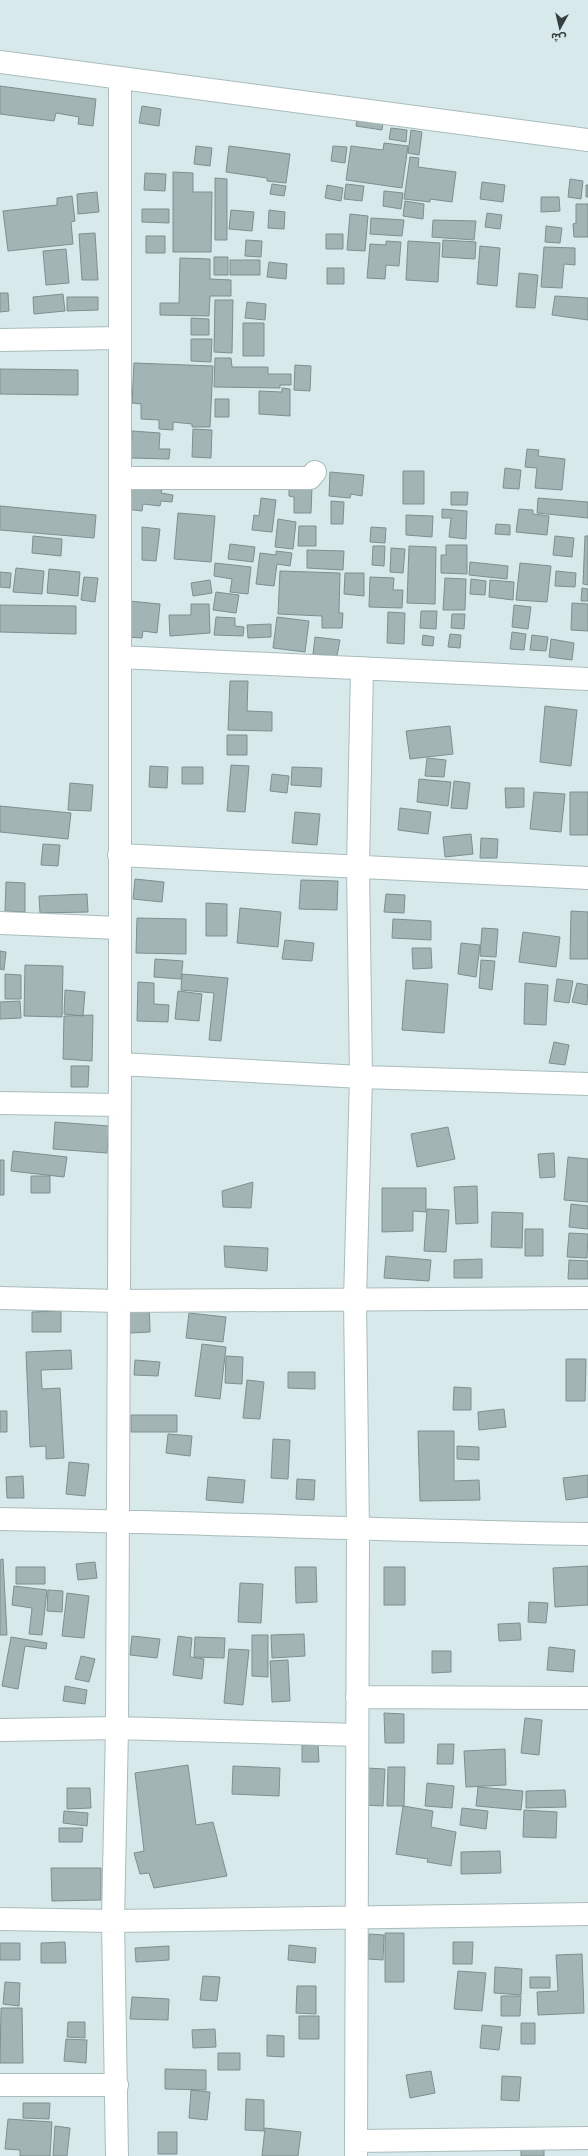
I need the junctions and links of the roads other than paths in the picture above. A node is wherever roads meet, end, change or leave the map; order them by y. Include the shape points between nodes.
1 (0, 62) edge
2 (120, 78) junction
3 (588, 140) edge
4 (120, 338) junction
5 (0, 340) edge
6 (315, 472) dead end
7 (120, 478) junction
8 (120, 657) junction
9 (362, 668) junction
10 (588, 679) edge
11 (119, 855) junction
12 (358, 867) junction
13 (588, 878) edge
14 (0, 923) edge
15 (119, 928) junction
16 (120, 1064) junction
17 (361, 1077) junction
18 (588, 1084) edge
19 (0, 1103) edge
20 (119, 1105) junction
21 (0, 1298) edge
22 (588, 1298) edge
23 (355, 1300) junction
24 (118, 1301) junction
25 (0, 1520) edge
26 (118, 1521) junction
27 (358, 1530) junction
28 (588, 1534) edge
29 (357, 1697) junction
30 (588, 1698) edge
31 (117, 1728) junction
32 (0, 1730) edge
33 (357, 1735) junction
34 (588, 1914) edge
35 (356, 1916) junction
36 (0, 1919) edge
37 (114, 1921) junction
38 (0, 2084) edge
39 (117, 2086) junction
40 (588, 2138) edge
41 (356, 2148) edge
42 (116, 2156) edge

1 - 2 street
2 - 3 street
2 - 4 street
4 - 5 street
4 - 7 street
6 - 7 street via 310,478
7 - 8 street
8 - 9 street
8 - 11 street
9 - 10 street
9 - 12 street
11 - 12 street
11 - 15 street
12 - 13 street
12 - 17 street
14 - 15 street
15 - 16 street
16 - 17 street
16 - 20 street
17 - 18 street
17 - 23 street
19 - 20 street
20 - 24 street
21 - 24 street
22 - 23 street
23 - 24 street
23 - 27 street
24 - 26 street
25 - 26 street
26 - 27 street
26 - 31 street
27 - 28 street
27 - 29 street
29 - 30 street
29 - 33 street
31 - 32 street
31 - 33 street
31 - 37 street
33 - 35 street
34 - 35 street
35 - 37 street
35 - 41 street
36 - 37 street
37 - 39 street
38 - 39 street
39 - 42 street
40 - 41 street

